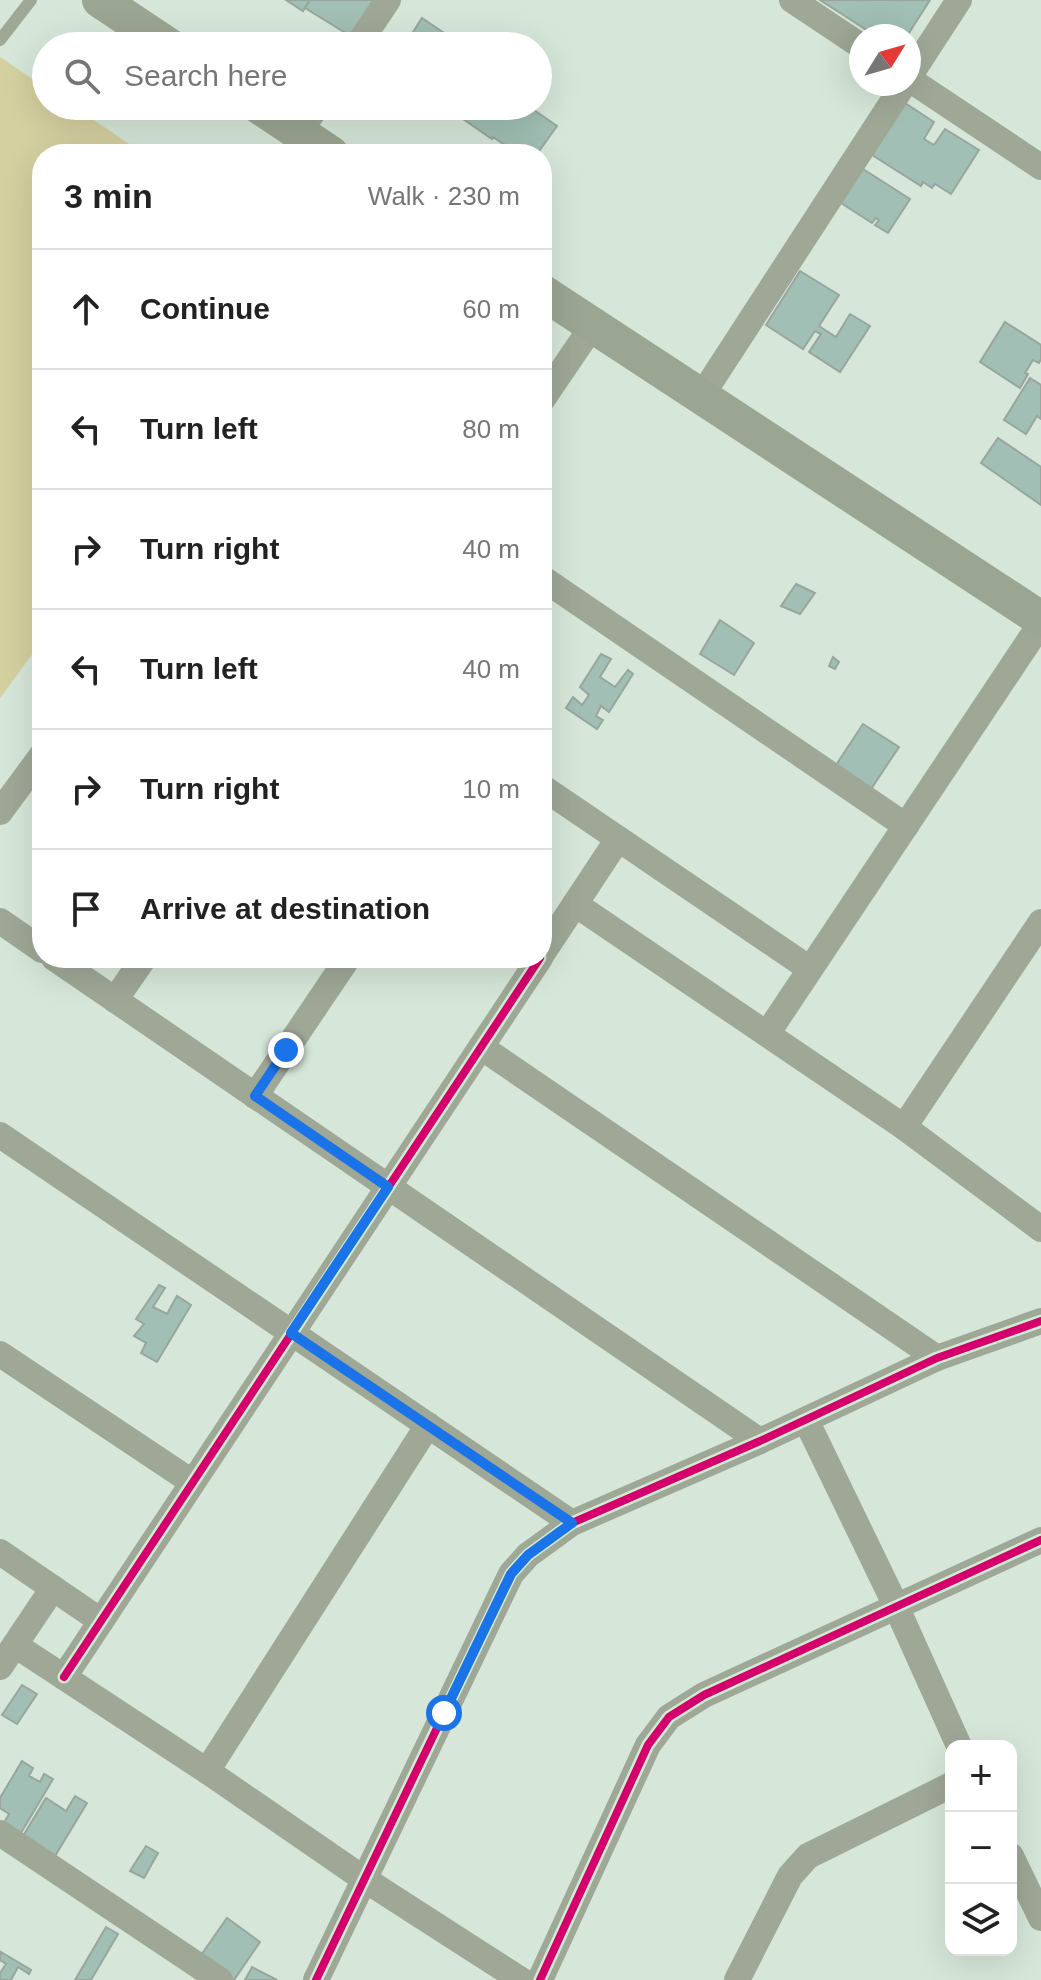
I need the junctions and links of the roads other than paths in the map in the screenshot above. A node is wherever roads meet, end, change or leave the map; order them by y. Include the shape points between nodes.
1 (31, 0) edge
2 (100, 0) edge
3 (388, 0) edge
4 (792, 0) edge
5 (959, 0) edge
6 (148, 32) edge
7 (366, 32) edge
8 (849, 38) edge
9 (0, 40) edge
10 (921, 59) edge
11 (921, 86) edge
12 (896, 96) edge
13 (309, 120) edge
14 (324, 144) edge
15 (1041, 167) edge
16 (552, 298) edge
17 (593, 325) junction
18 (552, 385) edge
19 (702, 395) junction
20 (552, 585) edge
21 (1041, 621) edge
22 (32, 769) edge
23 (552, 794) edge
24 (0, 812) edge
25 (906, 826) junction
26 (618, 839) junction
27 (575, 904) junction
28 (0, 921) edge
29 (1041, 922) edge
30 (552, 939) edge
31 (32, 943) edge
32 (69, 968) edge
33 (137, 968) edge
34 (341, 968) edge
35 (533, 968) edge
36 (810, 969) junction
37 (115, 1000) junction
38 (767, 1034) junction
39 (481, 1047) junction
40 (255, 1096) junction
41 (904, 1127) junction
42 (0, 1135) edge
43 (388, 1187) junction
44 (1041, 1229) edge
45 (1041, 1321) edge
46 (291, 1333) junction
47 (0, 1354) edge
48 (937, 1358) junction
49 (806, 1420) junction
50 (428, 1425) junction
51 (760, 1441) junction
52 (192, 1482) junction
53 (572, 1523) junction
54 (1041, 1540) edge
55 (0, 1552) edge
56 (53, 1588) junction
57 (896, 1606) junction
58 (101, 1621) junction
59 (15, 1645) junction
60 (0, 1667) edge
61 (64, 1677) junction
62 (956, 1740) edge
63 (207, 1771) junction
64 (945, 1788) edge
65 (0, 1833) edge
66 (1017, 1868) edge
67 (364, 1879) junction
68 (1041, 1918) edge
69 (220, 1980) edge
70 (316, 1980) edge
71 (521, 1980) edge
72 (540, 1980) edge
73 (737, 1980) edge

1 - 9 lane
2 - 6 main road
3 - 7 street
4 - 8 street
5 - 10 street
11 - 15 street
12 - 19 street
13 - 14 main road
16 - 17 main road
17 - 18 street
17 - 19 main road
19 - 21 main road
20 - 25 street
21 - 25 street
22 - 24 street
23 - 26 street
25 - 36 street
26 - 27 street
26 - 36 street
27 - 30 street
27 - 38 street
28 - 31 street
29 - 41 street
32 - 37 street
33 - 37 street
34 - 40 street
35 - 39 street
36 - 38 street
37 - 40 street
38 - 41 street
39 - 43 street
39 - 48 street
40 - 43 street
41 - 44 street
42 - 46 street
43 - 46 street
43 - 51 street
45 - 48 street
46 - 50 street
46 - 52 street
47 - 52 street
48 - 49 street
49 - 51 street
49 - 57 street
50 - 53 street
50 - 63 street
51 - 53 street
52 - 58 street
53 - 67 street via 511,1574
54 - 57 street
55 - 56 street
56 - 58 street
56 - 59 street
57 - 62 street
57 - 72 street via 704,1695 669,1717 648,1745
58 - 61 street
59 - 60 street
59 - 61 street
61 - 63 street
63 - 67 street
64 - 73 street via 808,1856 790,1876
65 - 69 street
66 - 68 street
67 - 70 street
67 - 71 street

